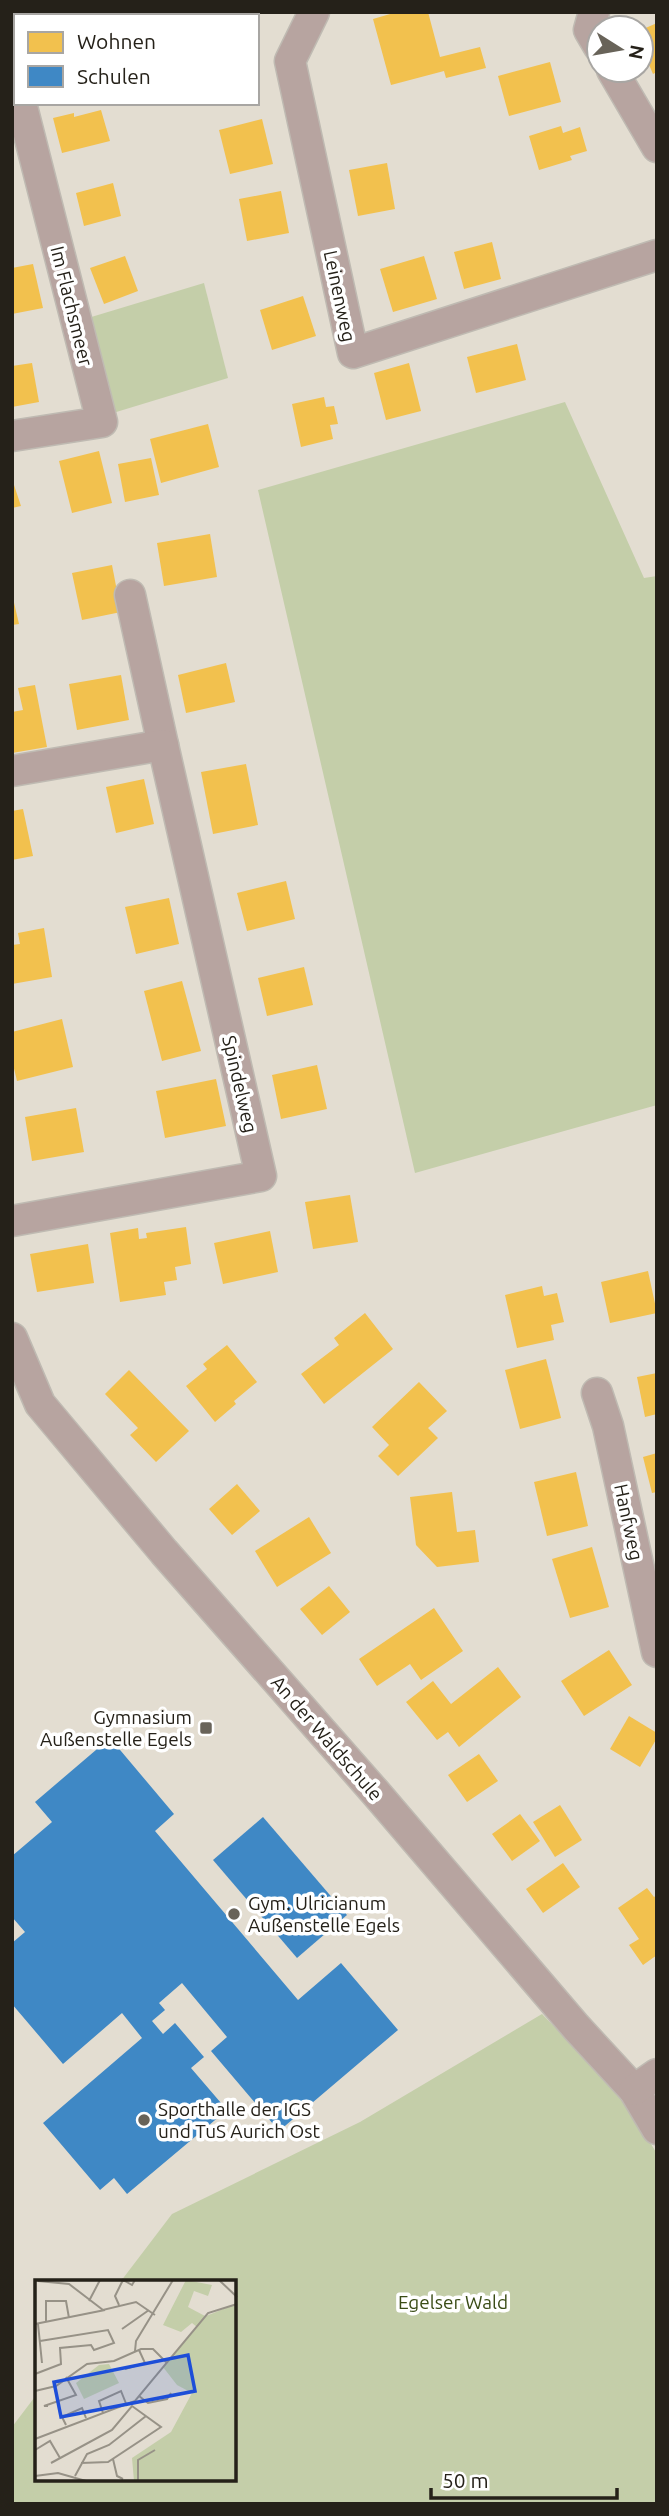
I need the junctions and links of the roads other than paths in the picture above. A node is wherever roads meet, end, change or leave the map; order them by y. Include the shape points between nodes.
1 (314, 12) edge
2 (620, 84) edge
3 (22, 105) edge
4 (657, 147) edge
5 (657, 255) edge
6 (12, 436) edge
7 (130, 595) dead end
8 (163, 745) junction
9 (12, 771) edge
10 (12, 1221) edge
11 (12, 1338) edge
12 (597, 1393) dead end
13 (657, 1653) edge
14 (645, 2082) edge
15 (657, 2129) edge

1 - 5 street, Leinenweg via 290,61 353,353
2 - 4 street
3 - 6 street, Im Flachsmeer via 102,422
7 - 8 street, Spindelweg
8 - 9 street
8 - 10 street, Spindelweg via 261,1176
11 - 14 street, An der Waldschule via 40,1404 164,1552 576,2027
12 - 13 street, Hanfweg
14 - 15 street, An der Waldschule

